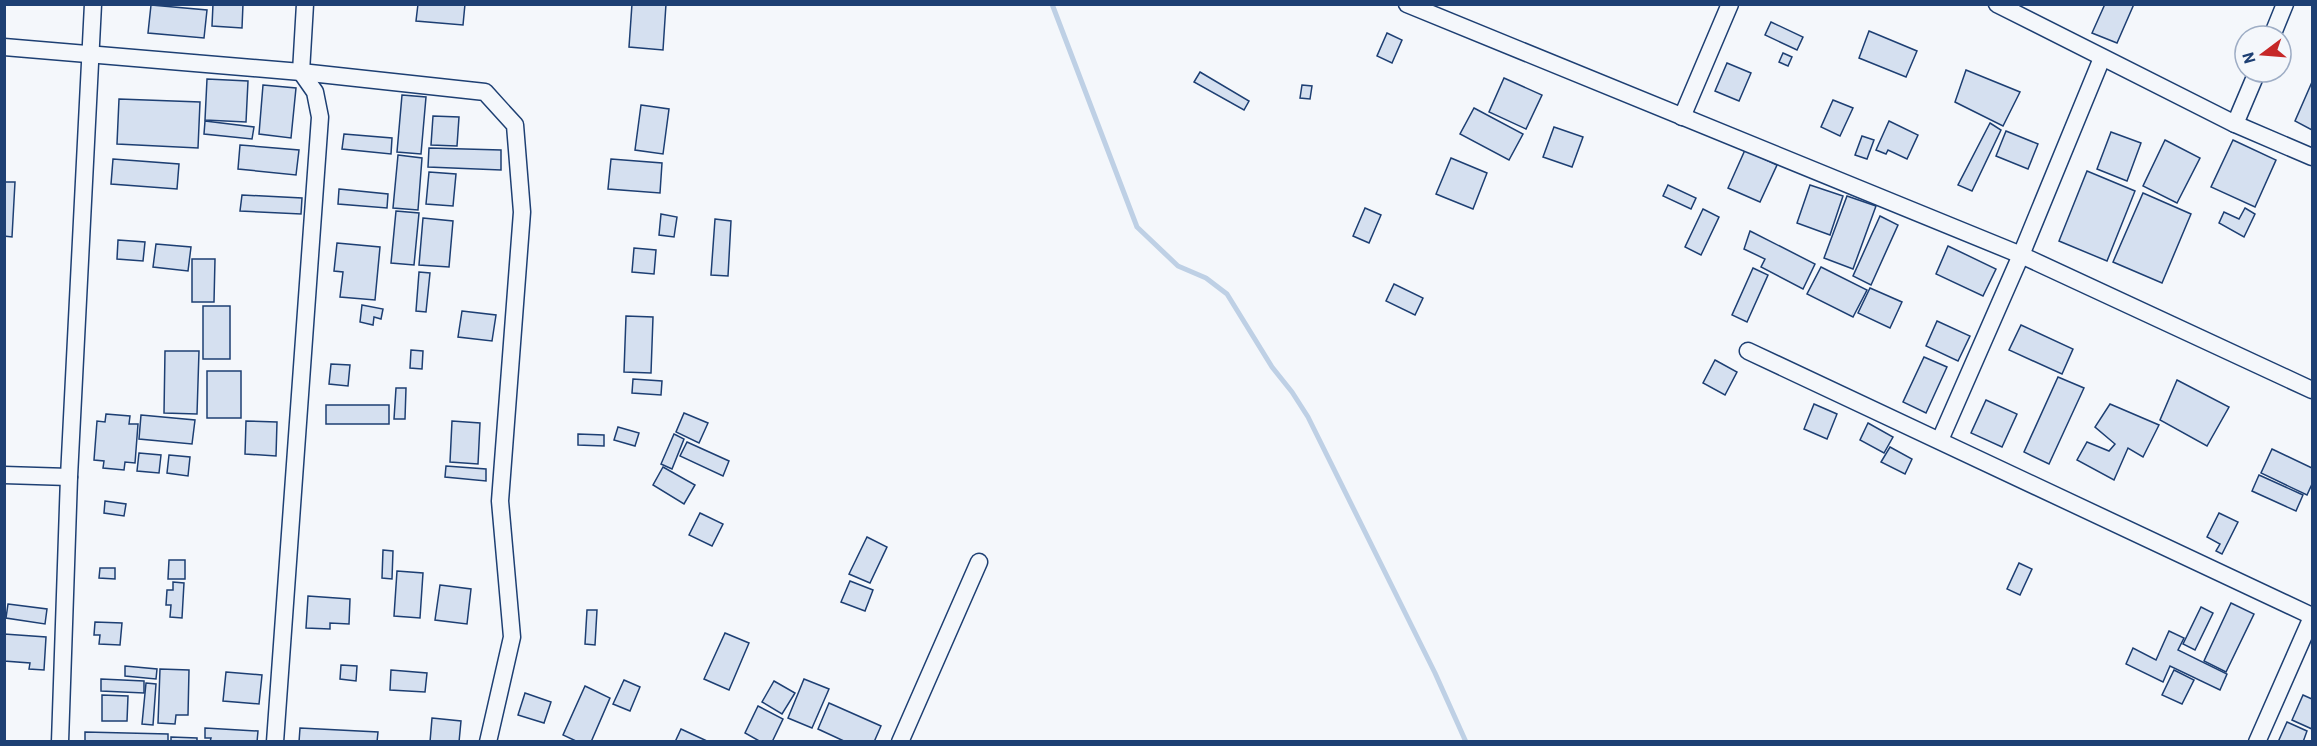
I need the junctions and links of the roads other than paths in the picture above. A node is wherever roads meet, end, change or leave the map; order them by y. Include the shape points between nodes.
1 (93, 4) edge
2 (304, 4) edge
3 (1407, 4) edge
4 (1730, 4) edge
5 (1997, 4) edge
6 (2285, 4) edge
7 (2277, 24) edge
8 (4, 47) edge
9 (89, 53) junction
10 (2102, 58) junction
11 (301, 72) junction
12 (2252, 84) edge
13 (1682, 117) junction
14 (2235, 124) junction
15 (2313, 157) edge
16 (2021, 255) junction
17 (1748, 351) dead end
18 (2313, 390) edge
19 (1940, 440) junction
20 (4, 475) edge
21 (69, 477) junction
22 (979, 562) dead end
23 (2313, 616) edge
24 (60, 741) edge
25 (275, 741) edge
26 (488, 741) edge
27 (900, 741) edge
28 (2257, 741) edge

1 - 9 street
2 - 11 street
3 - 13 street
4 - 13 street
5 - 10 street
6 - 7 street
8 - 9 street
9 - 11 street
9 - 21 street
10 - 14 street
10 - 16 street
11 - 25 street via 315,93 320,117
11 - 26 street via 485,92 515,125 522,212 500,501 512,637
12 - 14 street
13 - 16 street
14 - 15 street
16 - 18 street
16 - 19 street
17 - 19 street
19 - 23 street
20 - 21 street
21 - 24 street
22 - 27 street
23 - 28 street

